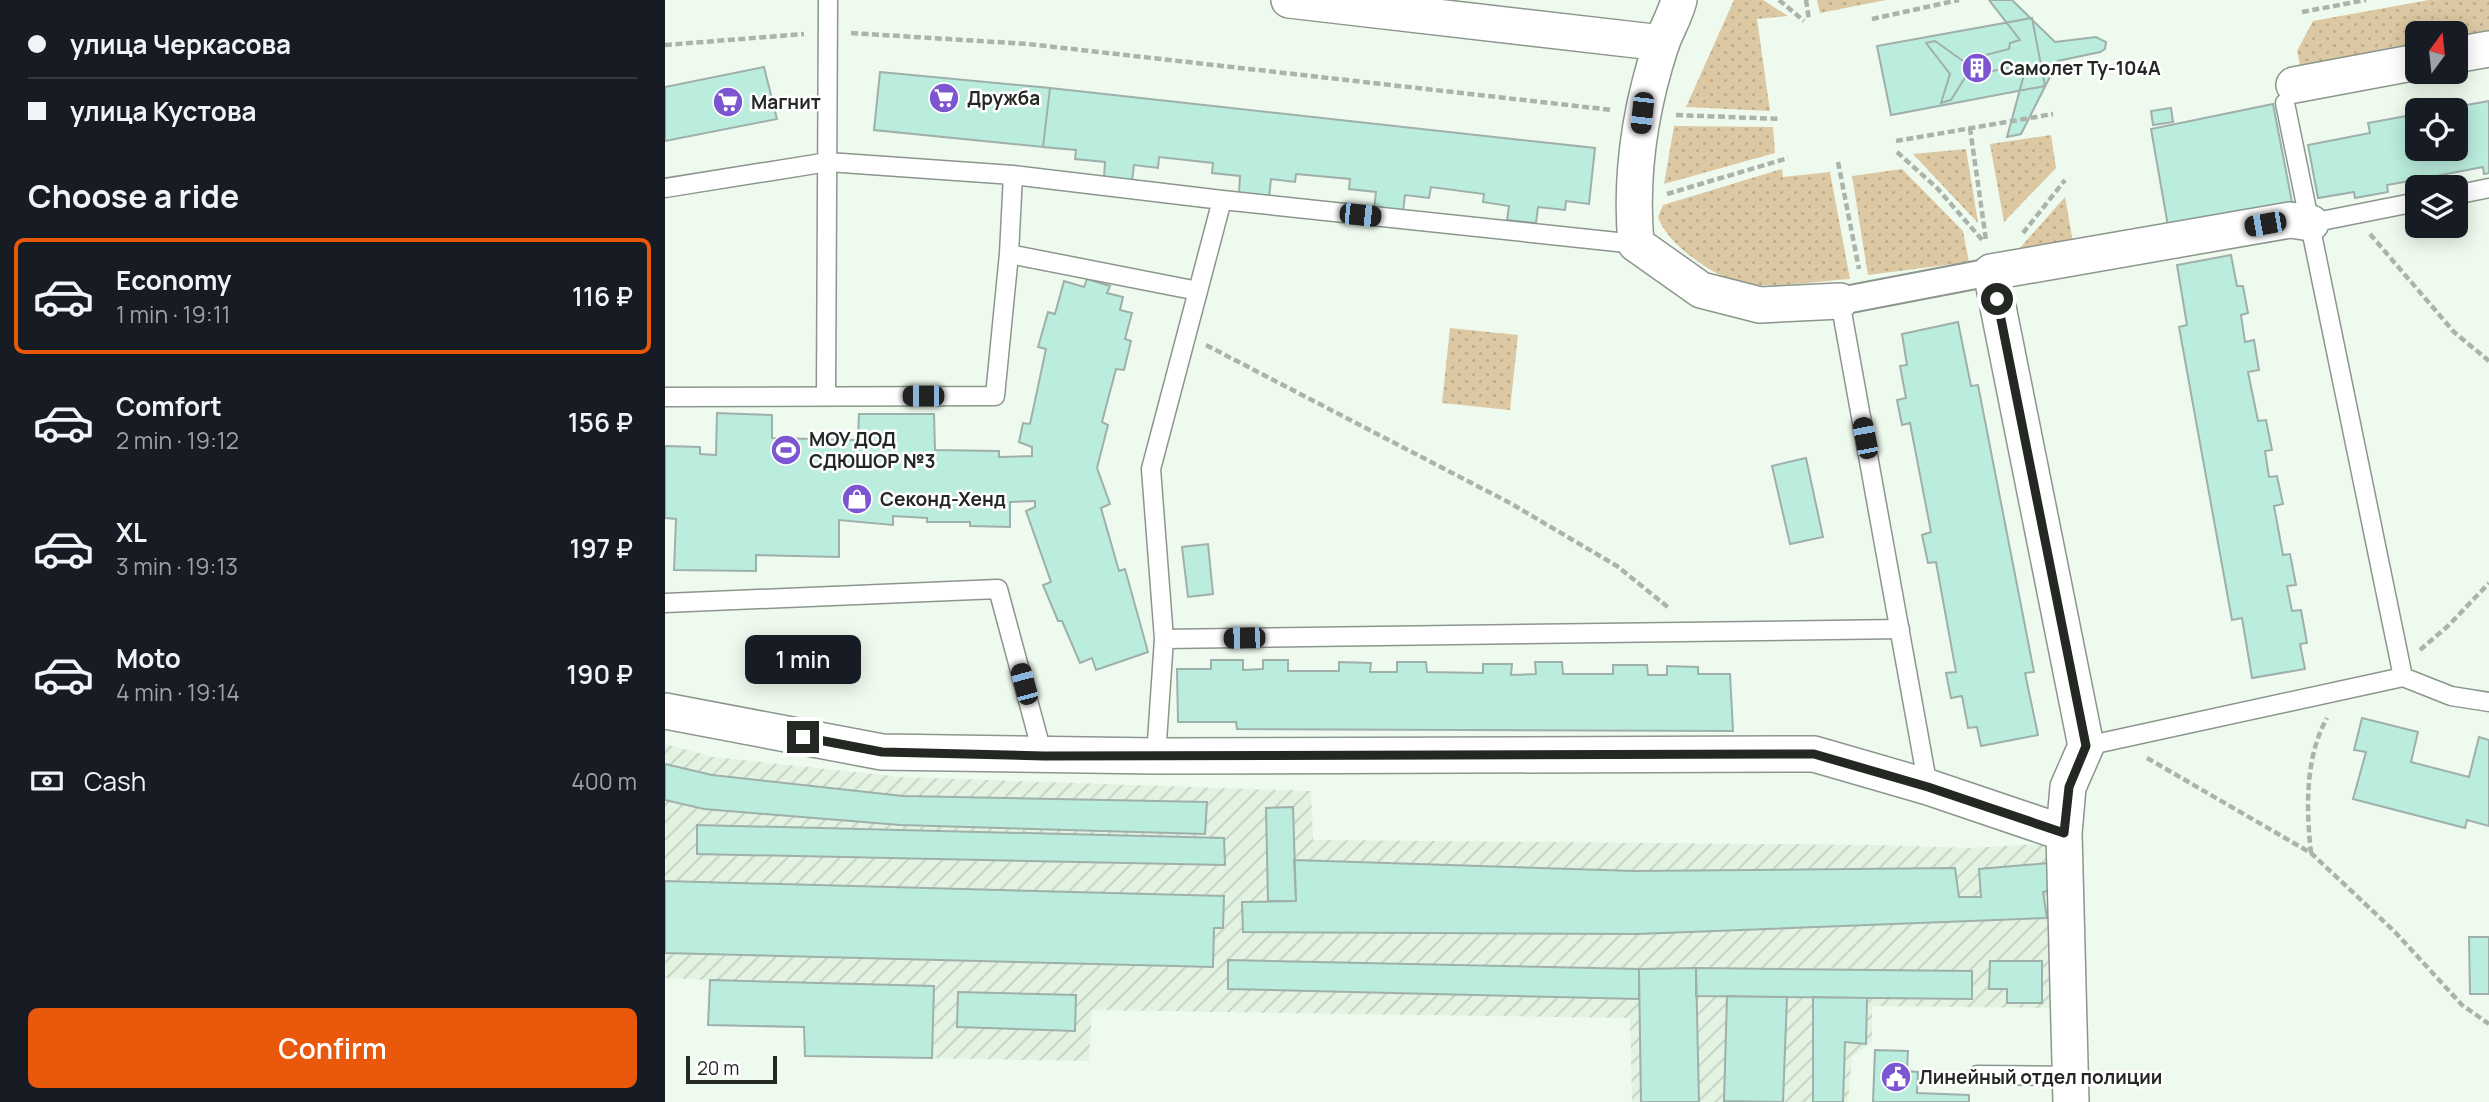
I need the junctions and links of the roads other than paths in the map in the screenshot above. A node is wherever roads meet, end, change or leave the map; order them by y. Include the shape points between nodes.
1 (828, 0) edge
2 (1289, 0) edge
3 (1679, 0) edge
4 (1662, 43) junction
5 (2489, 49) edge
6 (2468, 53) edge
7 (2405, 65) edge
8 (2290, 94) joint
9 (828, 162) junction
10 (1013, 175) junction
11 (665, 188) edge
12 (2489, 188) edge
13 (2468, 192) edge
14 (1222, 200) junction
15 (2405, 204) edge
16 (2311, 223) junction
17 (1636, 244) junction
18 (1009, 254) junction
19 (1991, 272) junction
20 (1198, 291) junction
21 (1852, 299) junction
22 (826, 396) junction
23 (665, 397) edge
24 (665, 603) edge
25 (1900, 629) junction
26 (1164, 639) junction
27 (2402, 672) junction
28 (2489, 702) edge
29 (665, 711) edge
30 (2102, 743) junction
31 (1044, 756) junction
32 (1156, 756) junction
33 (1928, 787) junction
34 (2064, 833) junction
35 (1977, 1075) dead end
36 (2071, 1089) edge

1 - 9 lane
2 - 4 street
3 - 4 street
4 - 17 street via 1642,113 1632,205
5 - 6 street
7 - 8 street
8 - 16 lane
9 - 10 lane
9 - 11 lane
9 - 22 lane
10 - 14 lane
10 - 18 lane
12 - 13 lane
14 - 17 lane
14 - 20 lane
15 - 16 lane
16 - 19 street via 2290,220
16 - 27 lane
17 - 21 street via 1701,290 1761,305
18 - 20 lane
18 - 22 lane via 995,397
19 - 21 street
19 - 30 street
20 - 26 lane via 1151,469
21 - 25 lane
22 - 23 lane
24 - 31 lane via 997,589
25 - 26 lane
25 - 33 lane
26 - 32 lane
27 - 28 lane via 2451,696
27 - 30 lane via 2343,690
29 - 31 street via 882,752
30 - 34 street via 2069,787
31 - 32 street
32 - 33 street via 1814,754
33 - 34 street
34 - 36 street
35 - 36 lane

